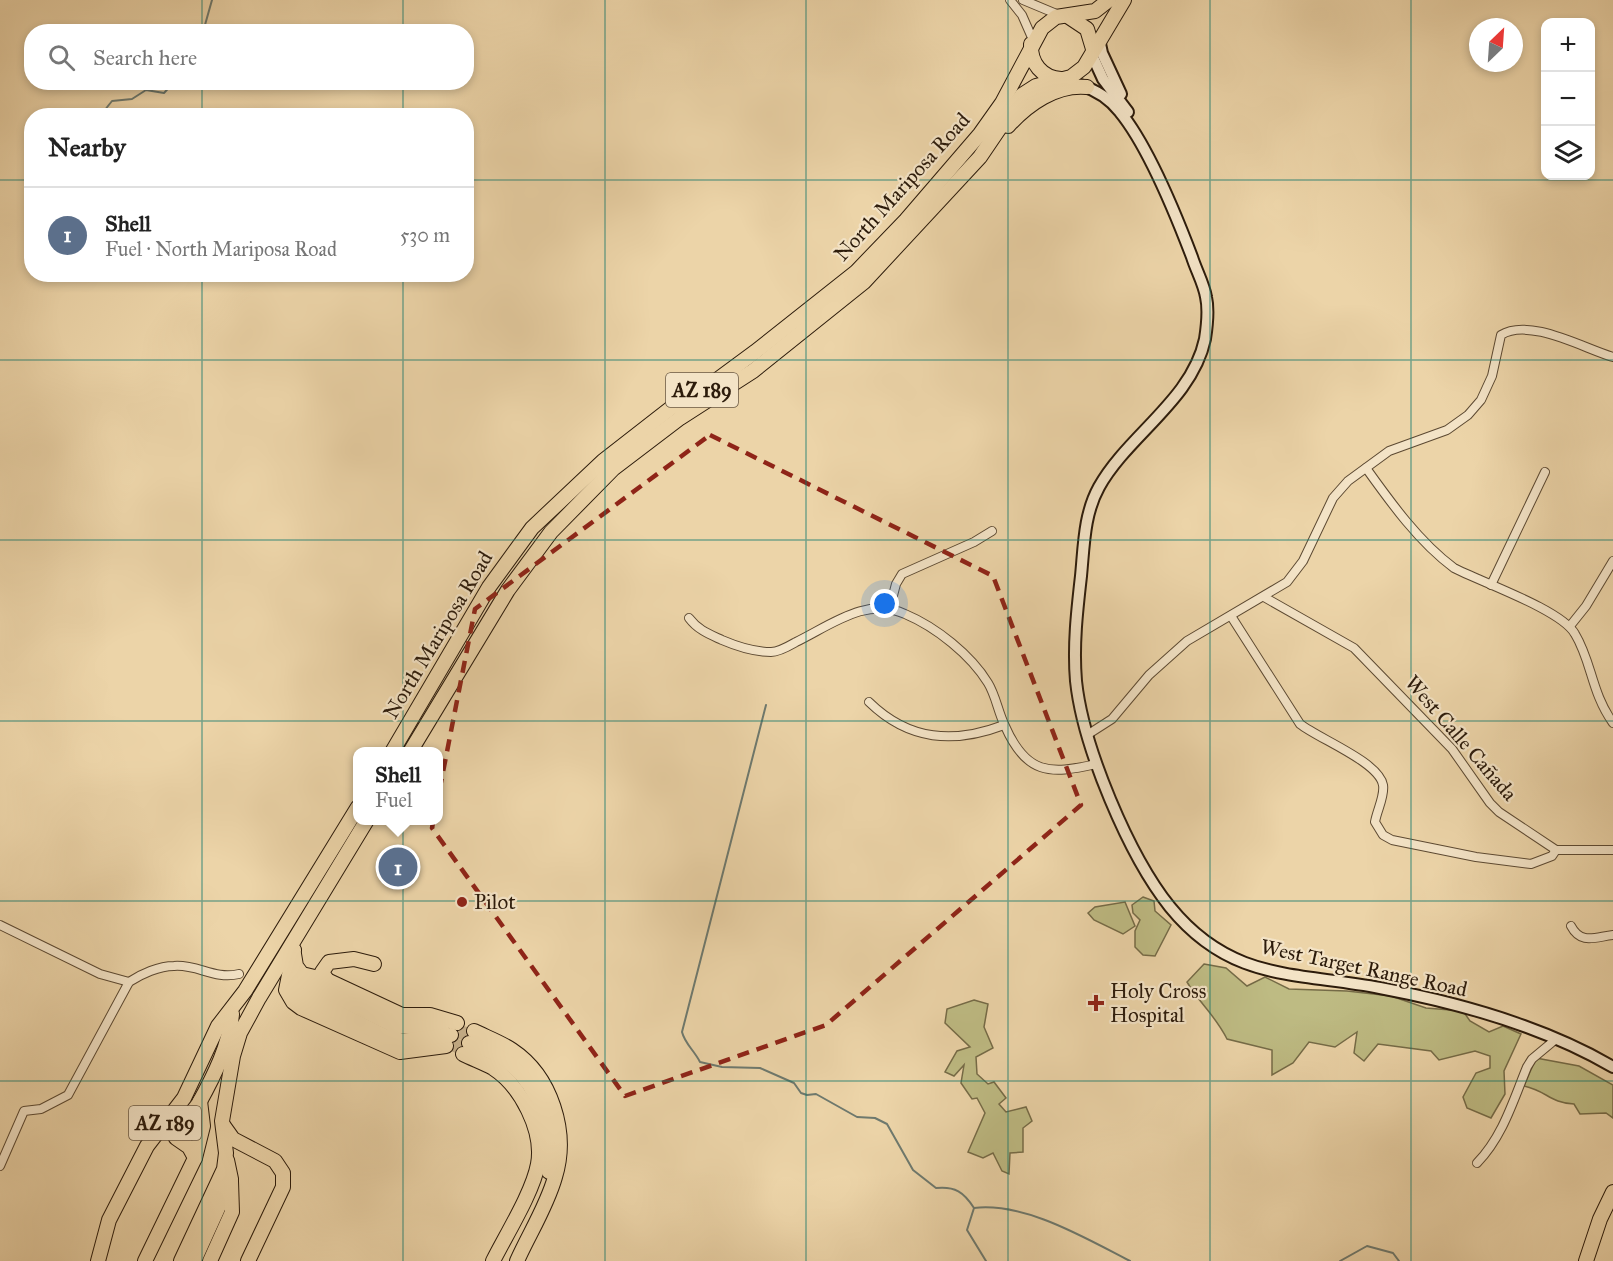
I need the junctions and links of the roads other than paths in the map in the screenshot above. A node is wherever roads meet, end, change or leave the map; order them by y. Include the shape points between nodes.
1 (1010, 0) edge
2 (1023, 0) edge
3 (1109, 0) edge
4 (1124, 0) edge
5 (1066, 17) junction
6 (1032, 42) junction
7 (1095, 48) junction
8 (1063, 79) junction
9 (1088, 87) junction
10 (1131, 116) junction
11 (1139, 139) junction
12 (980, 157) junction
13 (1613, 357) edge
14 (1366, 468) junction
15 (1545, 472) dead end
16 (993, 531) dead end
17 (1613, 561) edge
18 (1491, 585) junction
19 (1264, 597) junction
20 (890, 607) junction
21 (1231, 616) junction
22 (689, 618) dead end
23 (1570, 626) junction
24 (869, 702) dead end
25 (1613, 723) edge
26 (1004, 725) junction
27 (1087, 735) junction
28 (395, 747) edge
29 (413, 747) edge
30 (1096, 764) junction
31 (353, 814) edge
32 (364, 825) edge
33 (1556, 850) junction
34 (1613, 850) edge
35 (0, 925) edge
36 (1571, 926) dead end
37 (299, 934) junction
38 (1613, 935) edge
39 (374, 964) dead end
40 (294, 970) junction
41 (239, 974) dead end
42 (327, 980) junction
43 (129, 982) junction
44 (259, 998) junction
45 (238, 1002) junction
46 (450, 1034) junction
47 (1556, 1039) junction
48 (469, 1043) junction
49 (1613, 1067) edge
50 (200, 1101) junction
51 (222, 1121) junction
52 (226, 1153) junction
53 (195, 1158) junction
54 (1477, 1162) dead end
55 (0, 1166) edge
56 (231, 1179) junction
57 (1613, 1192) edge
58 (542, 1205) junction
59 (178, 1259) edge
60 (98, 1261) edge
61 (145, 1261) edge
62 (194, 1261) edge
63 (210, 1261) edge
64 (248, 1261) edge
65 (493, 1261) edge
66 (517, 1261) edge
67 (1586, 1261) edge

1 - 6 street via 1022,15
2 - 5 street
3 - 5 highway, North Mariposa Road / AZ 189 via 1095,11
4 - 7 highway, North Mariposa Road / AZ 189
5 - 6 highway, North Mariposa Road / AZ 189 via 1050,21
5 - 7 highway via 1087,29
6 - 8 highway via 1031,54 1038,68
6 - 28 highway, North Mariposa Road / AZ 189 via 1002,103 980,134 856,272 746,359 671,408 611,454 532,528 489,586
7 - 8 highway, North Mariposa Road / AZ 189 via 1077,73
7 - 10 street via 1102,53
7 - 10 street via 1103,79
8 - 9 street
8 - 12 highway, North Mariposa Road / AZ 189 via 1036,86 1022,95
9 - 11 street via 1118,109
9 - 12 highway via 1072,87 1032,104
10 - 11 street
11 - 27 street, West Target Range Road via 1185,239 1206,295 1208,315 1198,361 1185,383 1120,458 1090,507 1075,640 1076,679
12 - 29 highway, North Mariposa Road / AZ 189 via 864,282 753,372 680,418 613,469 551,532 508,590
13 - 14 street via 1550,333 1505,332 1482,400 1468,415 1447,430 1389,450
14 - 18 street via 1442,559
14 - 19 street via 1333,498 1295,573
15 - 18 street
16 - 20 street via 902,573
17 - 23 street
18 - 23 street
19 - 21 street
19 - 33 street, West Calle Cañada via 1354,648 1452,749 1490,803
20 - 22 street via 862,609 772,652 730,643 697,629
20 - 26 street via 914,617 977,666 990,685
21 - 27 street via 1167,658 1112,719
21 - 33 street via 1300,724 1362,761 1380,778 1383,791 1375,822 1383,835 1476,857 1531,864 1552,856
23 - 25 street via 1577,636 1595,692
24 - 26 street via 882,715 916,732 942,738 965,737
26 - 30 street via 1022,755 1039,768 1061,771
27 - 30 street, West Target Range Road
30 - 47 street, West Target Range Road via 1123,827 1159,892 1189,928 1211,946 1266,971 1381,988 1507,1020
31 - 45 highway, AZ 189
32 - 37 highway, AZ 189
33 - 34 street
35 - 43 street via 100,974
36 - 38 street via 1578,937 1587,939
37 - 40 highway
37 - 44 highway, AZ 189
39 - 42 highway via 354,959 329,962 322,972
40 - 42 highway
40 - 46 highway via 398,1020 431,1020
40 - 46 highway via 286,990 293,1002 383,1046 400,1052
41 - 43 street via 224,978 174,966
42 - 46 highway via 402,1015 430,1015
43 - 55 street via 68,1095 42,1109 24,1111
44 - 45 highway
44 - 51 highway, AZ 189 via 240,1033 233,1056
45 - 50 highway, AZ 189 via 229,1038
45 - 60 highway, AZ 189 via 218,1026 171,1116 147,1146 117,1202
47 - 49 street, West Target Range Road
47 - 54 street via 1532,1059 1501,1131
48 - 58 highway via 504,1059 527,1082 540,1104 546,1125 549,1176
48 - 58 highway via 512,1050 538,1073 552,1099 560,1149 555,1177
48 - 65 highway via 521,1099 534,1124 538,1164
50 - 53 highway, AZ 189 via 204,1126
50 - 53 highway, AZ 189 via 184,1118 176,1138 189,1147
51 - 52 highway, AZ 189
51 - 64 highway, AZ 189 via 233,1138 274,1161 283,1173 283,1187
52 - 56 highway, AZ 189
52 - 59 highway, AZ 189 via 224,1169
53 - 61 highway, AZ 189
56 - 62 highway
56 - 63 highway, AZ 189 via 232,1212
57 - 67 highway
58 - 66 highway

